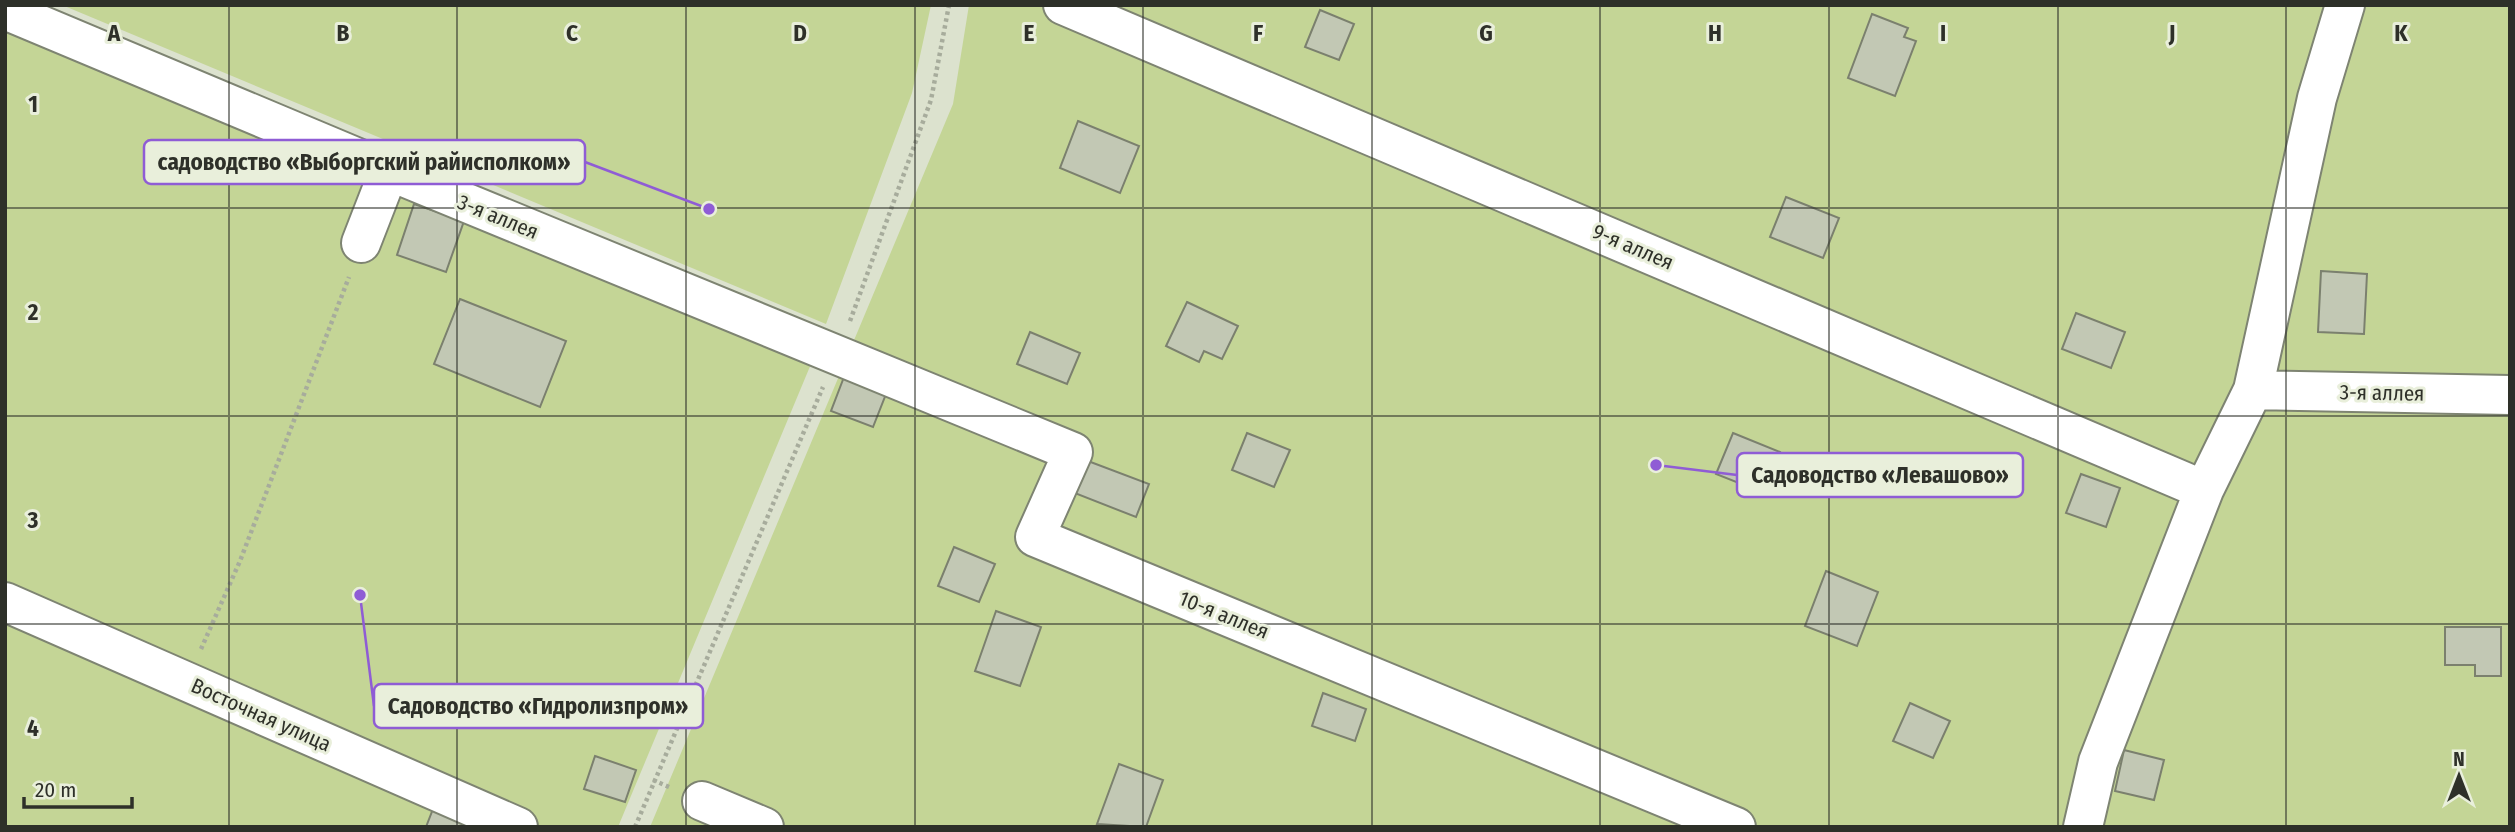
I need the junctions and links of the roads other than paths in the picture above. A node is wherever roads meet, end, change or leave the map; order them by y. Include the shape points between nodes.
1 (1063, 5) edge
2 (2345, 5) edge
3 (5, 10) edge
4 (389, 172) junction
5 (361, 243) road end
6 (837, 356) joint
7 (2253, 390) junction
8 (2510, 396) edge
9 (2204, 489) junction
10 (5, 602) edge
11 (702, 801) dead end
12 (518, 827) edge
13 (764, 827) edge
14 (1736, 827) edge
15 (2083, 827) edge

1 - 9 street, 9-я аллея
2 - 7 street via 2317,98
3 - 4 street, 3-я аллея
4 - 5 street
4 - 6 street, 3-я аллея
6 - 14 street, 10-я аллея via 1073,452 1035,537
7 - 8 street, 3-я аллея
7 - 9 street
9 - 15 street via 2098,762
10 - 12 street, Восточная улица
11 - 13 street

